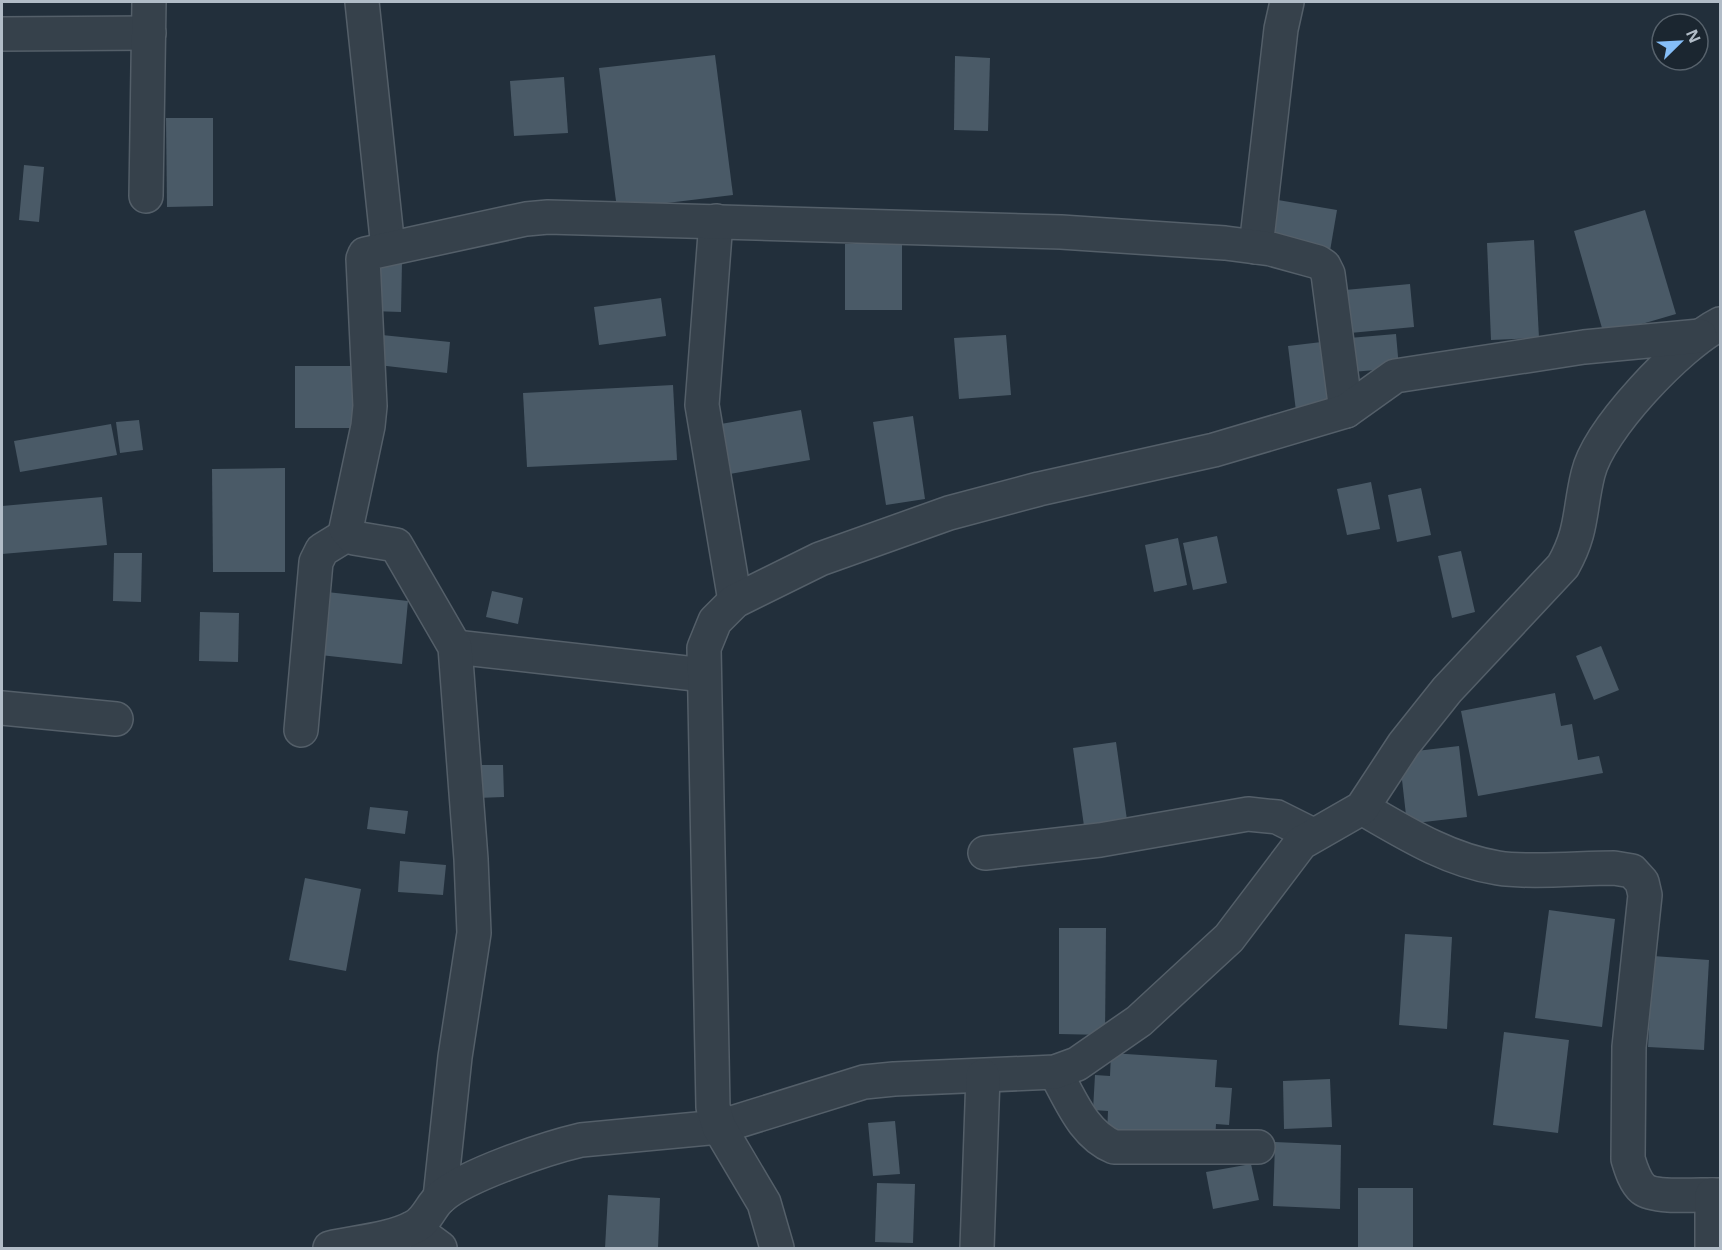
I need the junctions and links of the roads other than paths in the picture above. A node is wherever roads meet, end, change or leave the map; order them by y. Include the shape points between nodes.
1 (362, 2) edge
2 (1287, 2) edge
3 (156, 10) edge
4 (2, 34) edge
5 (146, 196) dead end
6 (716, 221) junction
7 (1256, 247) junction
8 (387, 248) junction
9 (1710, 330) edge
10 (1346, 411) junction
11 (348, 534) junction
12 (735, 600) junction
13 (455, 647) junction
14 (704, 675) junction
15 (2, 708) edge
16 (116, 719) dead end
17 (301, 730) dead end
18 (1362, 808) junction
19 (1313, 835) junction
20 (985, 853) dead end
21 (1055, 1072) junction
22 (983, 1076) junction
23 (719, 1127) junction
24 (1258, 1147) dead end
25 (1716, 1195) edge
26 (440, 1197) junction
27 (413, 1228) junction
28 (330, 1248) edge
29 (440, 1248) edge
30 (777, 1248) edge
31 (977, 1248) edge
32 (1712, 1248) edge

1 - 8 street
2 - 7 street
3 - 4 street
3 - 5 street
6 - 7 street via 1061,232
6 - 8 street via 525,219
6 - 12 street via 702,405
7 - 10 street via 1324,266
8 - 11 street via 369,252 363,259 370,405 346,522
9 - 10 street via 1395,376
9 - 18 street via 1681,352 1606,433 1588,473 1575,545 1563,566 1447,690 1404,744
10 - 12 street via 1214,450 949,513 820,559
11 - 13 street via 396,545
11 - 17 street via 322,550 316,562
12 - 14 street via 708,633
13 - 14 street
13 - 26 street via 474,933 455,1057
14 - 23 street via 713,1107
15 - 16 street
18 - 19 street
18 - 25 street via 1425,844 1499,868 1632,871 1642,882 1645,895 1629,1047 1628,1159 1644,1189 1655,1194
19 - 20 street via 1277,817 1248,814 1100,840
19 - 21 street via 1301,843 1211,957 1124,1033 1077,1064
21 - 22 street
21 - 24 street via 1089,1131 1114,1147
22 - 23 street via 864,1082
22 - 31 street
23 - 26 street via 581,1140 540,1152 457,1186
23 - 30 street via 764,1203
25 - 32 street
26 - 27 street
27 - 28 street
27 - 29 street

